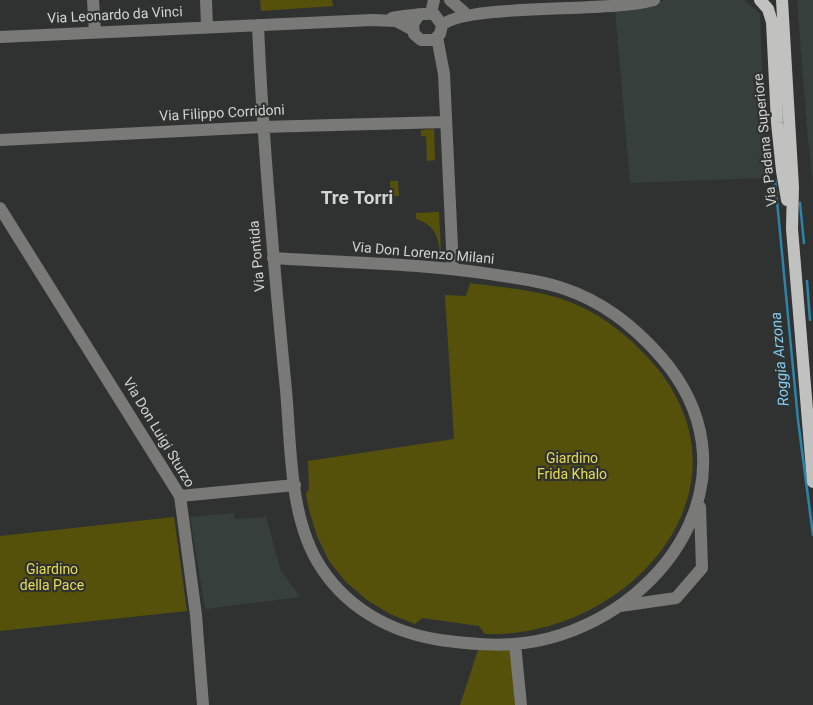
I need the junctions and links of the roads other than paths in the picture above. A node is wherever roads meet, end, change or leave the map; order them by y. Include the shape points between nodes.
1 (93, 0) edge
2 (206, 0) edge
3 (434, 0) edge
4 (450, 0) edge
5 (654, 0) edge
6 (760, 0) edge
7 (773, 0) edge
8 (782, 0) edge
9 (464, 12) junction
10 (428, 14) junction
11 (484, 14) junction
12 (382, 20) junction
13 (258, 25) junction
14 (207, 27) junction
15 (413, 30) junction
16 (94, 32) junction
17 (435, 35) junction
18 (0, 37) edge
19 (785, 51) junction
20 (445, 122) junction
21 (262, 126) junction
22 (0, 140) edge
23 (0, 208) edge
24 (792, 229) junction
25 (273, 258) junction
26 (453, 268) junction
27 (813, 482) edge
28 (295, 484) junction
29 (180, 496) junction
30 (699, 500) junction
31 (618, 606) junction
32 (515, 644) junction
33 (203, 705) edge
34 (521, 705) edge

1 - 16 street
2 - 14 street
3 - 10 street
4 - 9 street
5 - 11 street, Via Leonardo da Vinci via 600,7
6 - 24 main road, Via Padana Superiore via 768,9 772,22 781,168
7 - 19 main road, Via Padana Superiore
8 - 19 main road
9 - 10 street, Via Leonardo da Vinci
9 - 11 street, Via Leonardo da Vinci
10 - 12 street, Via Leonardo da Vinci
10 - 15 street via 413,24
10 - 17 street
11 - 17 street, Via Leonardo da Vinci via 452,20
12 - 13 street, Via Leonardo da Vinci
12 - 15 street, Via Leonardo da Vinci via 402,23
13 - 14 street, Via Leonardo da Vinci
13 - 21 street, Via Pontida
14 - 16 street, Via Leonardo da Vinci
15 - 17 street, Via Leonardo da Vinci via 417,38
16 - 18 street, Via Leonardo da Vinci
17 - 20 street via 444,74
19 - 24 main road, Via Padana Superiore via 793,187
20 - 21 street, Via Filippo Corridoni
20 - 26 street
21 - 22 street, Via Filippo Corridoni
21 - 25 street, Via Pontida
23 - 29 street, Via Don Luigi Sturzo
24 - 27 main road
25 - 26 street, Via Don Lorenzo Milani
25 - 28 street, Via Pontida
26 - 30 street, Via Don Lorenzo Milani via 563,288 597,303 634,329 676,375 696,414 704,456
28 - 29 street
28 - 32 street, Via Don Lorenzo Milani via 302,524 315,557 335,586 361,609 391,627 419,636 477,645
29 - 33 street, Via Don Luigi Sturzo via 196,615
30 - 31 street, Via Don Lorenzo Milani via 689,527 674,552 645,584
30 - 31 street, Via Don Lorenzo Milani via 702,568 676,598
31 - 32 street, Via Don Lorenzo Milani via 568,632
32 - 34 street

